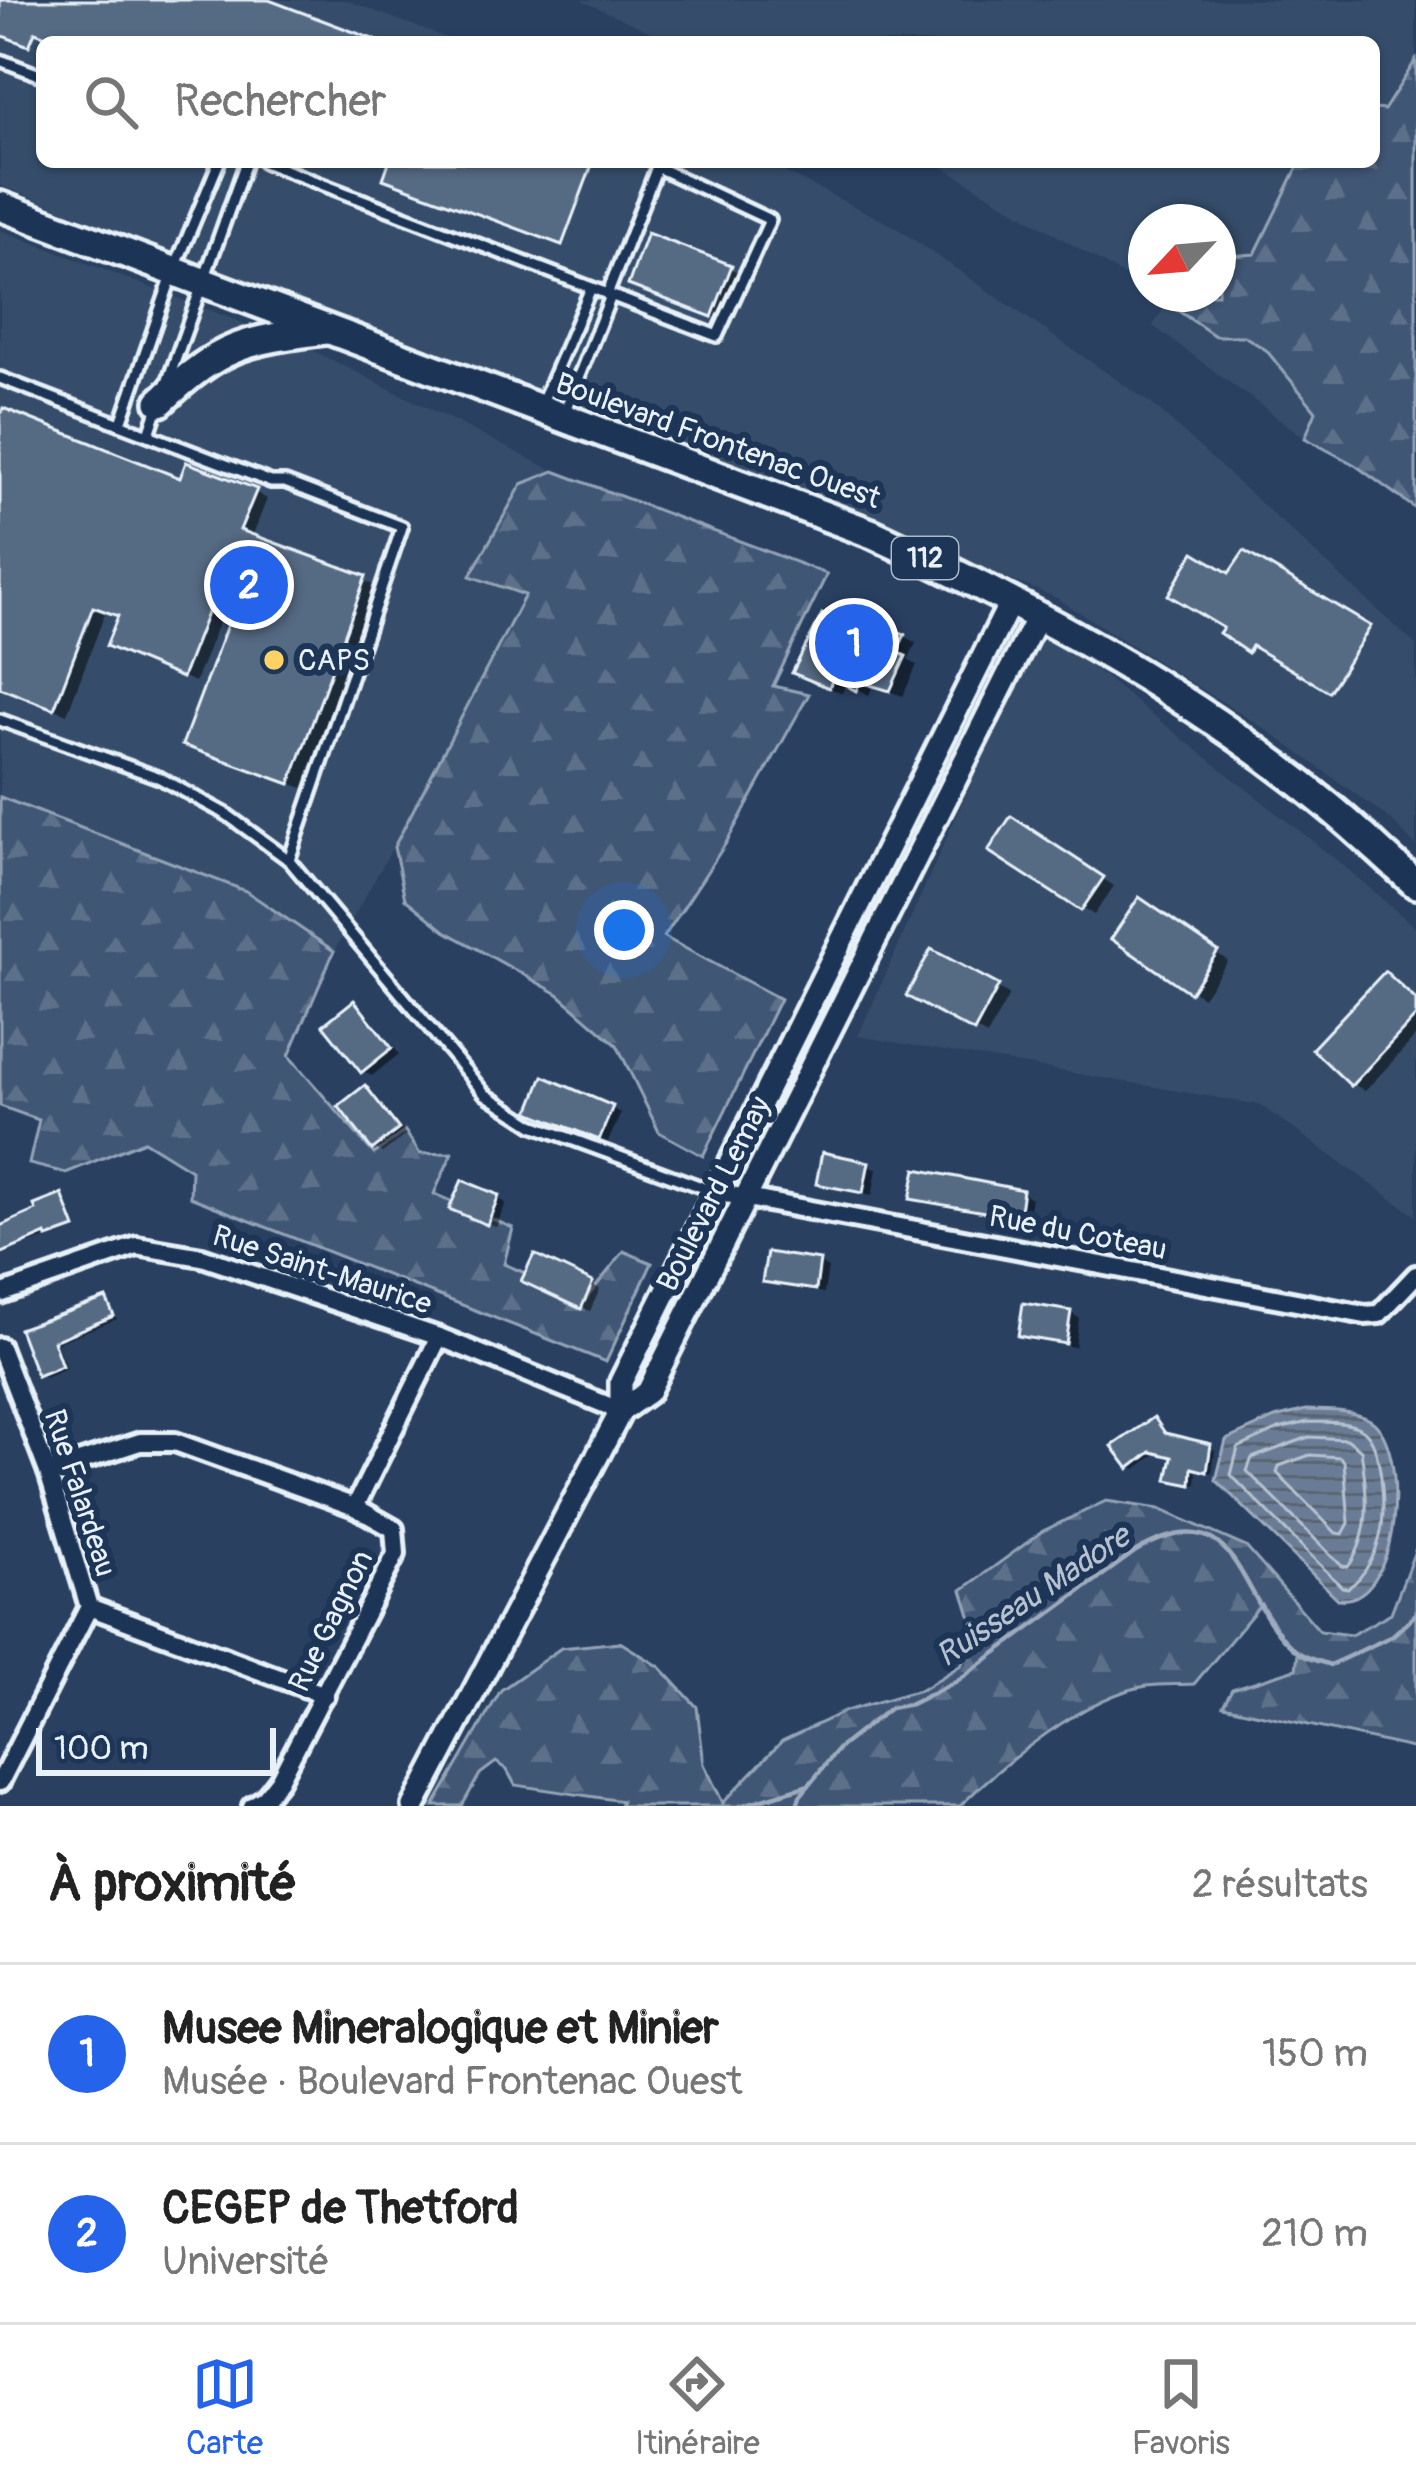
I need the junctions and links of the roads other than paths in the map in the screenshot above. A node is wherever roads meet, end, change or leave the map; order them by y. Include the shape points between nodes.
1 (0, 59) edge
2 (36, 74) edge
3 (216, 168) edge
4 (245, 168) edge
5 (280, 168) edge
6 (657, 168) edge
7 (659, 168) edge
8 (0, 206) edge
9 (174, 270) junction
10 (202, 281) junction
11 (591, 288) junction
12 (609, 296) junction
13 (331, 330) junction
14 (0, 378) edge
15 (160, 402) junction
16 (550, 414) junction
17 (121, 423) junction
18 (148, 434) junction
19 (1011, 601) junction
20 (1038, 615) junction
21 (0, 720) edge
22 (934, 754) junction
23 (963, 764) junction
24 (289, 860) junction
25 (1416, 884) edge
26 (820, 983) junction
27 (848, 993) junction
28 (716, 1192) junction
29 (746, 1198) junction
30 (1416, 1275) edge
31 (0, 1294) edge
32 (439, 1337) junction
33 (0, 1347) edge
34 (621, 1411) junction
35 (48, 1472) junction
36 (355, 1507) junction
37 (89, 1607) junction
38 (326, 1695) junction
39 (0, 1782) edge
40 (252, 1806) edge
41 (414, 1806) edge

1 - 2 lane
3 - 9 lane
4 - 10 lane
5 - 11 lane
6 - 12 lane
7 - 12 lane via 770,220 717,336
8 - 9 main road, Boulevard Frontenac Ouest / 112
9 - 10 main road, Boulevard Frontenac Ouest / 112
9 - 17 lane
10 - 13 main road, Boulevard Frontenac Ouest / 112
10 - 15 lane
11 - 12 lane
11 - 16 lane
12 - 16 lane
13 - 15 main road via 223,350
13 - 16 main road, Boulevard Frontenac Ouest / 112
14 - 17 lane
15 - 18 lane
16 - 19 main road, Boulevard Frontenac Ouest / 112 via 873,534
17 - 18 lane
18 - 24 lane via 402,527
19 - 20 main road, Boulevard Frontenac Ouest / 112
19 - 22 street, Boulevard Lemay
20 - 23 street, Boulevard Lemay
20 - 25 main road, Boulevard Frontenac Ouest / 112 via 1179,698 1326,803
21 - 24 lane via 160,778
22 - 23 street
22 - 26 street, Boulevard Lemay
23 - 27 street, Boulevard Lemay
24 - 28 lane via 484,1094 533,1125
26 - 27 street
26 - 28 street, Boulevard Lemay
27 - 29 street, Boulevard Lemay
28 - 29 street, Rue du Coteau
28 - 34 street, Boulevard Lemay via 621,1382
29 - 30 street, Rue du Coteau via 1365,1315 1379,1314
29 - 34 street, Boulevard Lemay via 648,1392
31 - 32 street, Rue Saint-Maurice via 137,1246 202,1256
32 - 34 street, Rue Saint-Maurice
32 - 36 street, Rue Gagnon
33 - 35 street, Rue Falardeau
34 - 41 street, Boulevard Lemay
35 - 36 street via 140,1442 176,1442
35 - 37 street, Rue Falardeau
36 - 38 street, Rue Gagnon via 394,1529 396,1554
37 - 38 street
37 - 39 street, Rue Falardeau
38 - 40 street, Rue Gagnon via 279,1780

